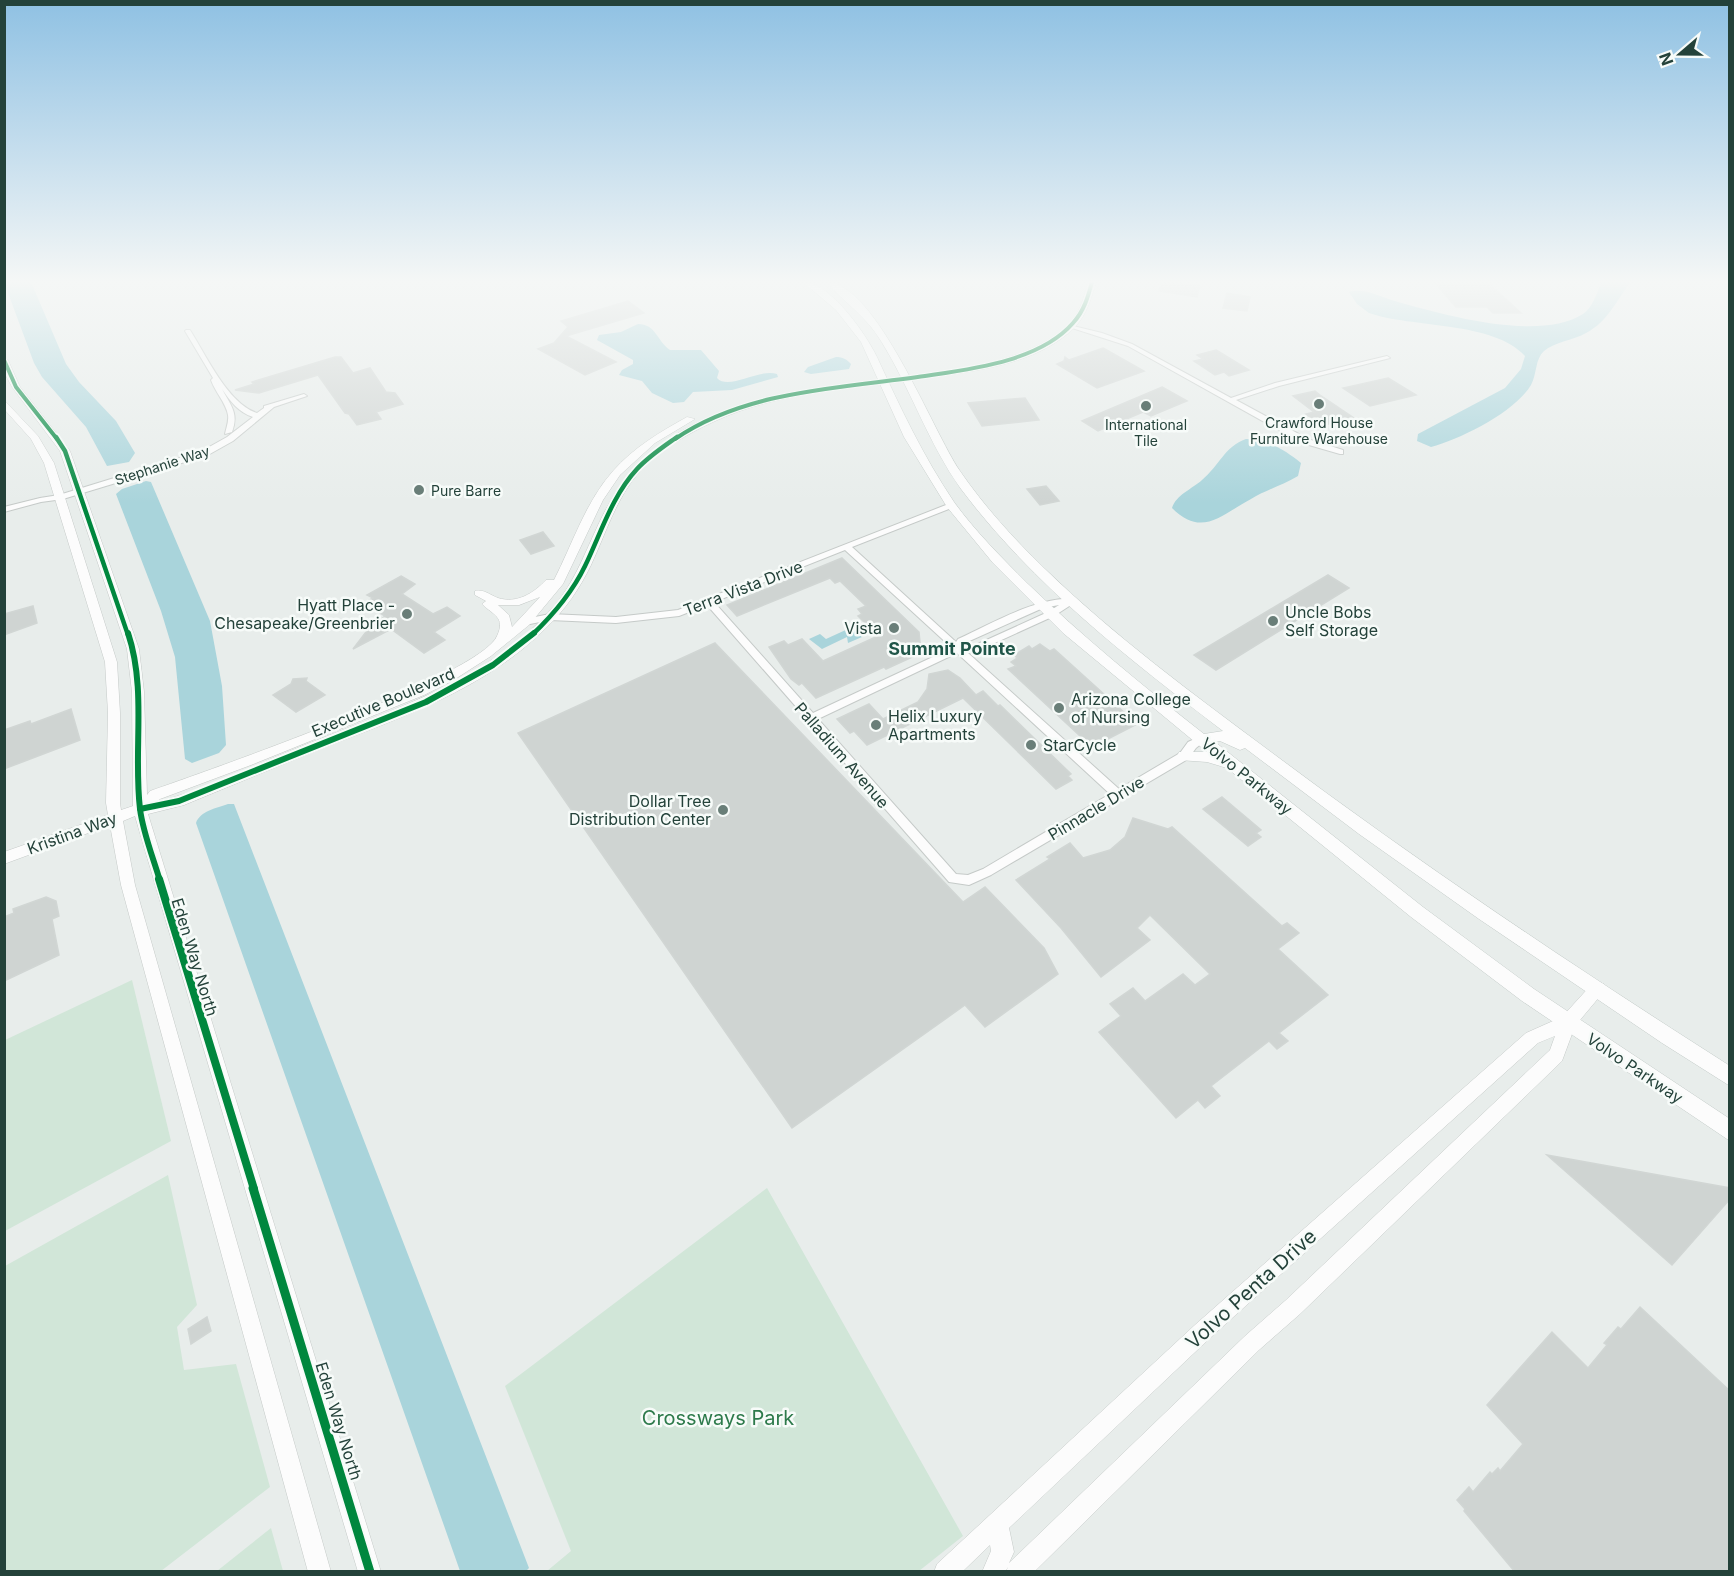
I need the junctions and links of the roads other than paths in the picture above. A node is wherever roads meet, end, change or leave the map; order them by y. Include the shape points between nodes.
1 (202, 356) edge
2 (872, 356) edge
3 (896, 356) edge
4 (1018, 356) edge
5 (1149, 356) edge
6 (1386, 358) dead end
7 (4, 360) edge
8 (213, 374) junction
9 (909, 377) junction
10 (883, 380) junction
11 (221, 395) junction
12 (304, 396) dead end
13 (1231, 400) junction
14 (4, 403) edge
15 (253, 417) junction
16 (228, 432) junction
17 (1340, 452) dead end
18 (78, 488) junction
19 (59, 494) junction
20 (951, 504) junction
21 (4, 510) edge
22 (847, 547) junction
23 (572, 559) junction
24 (1071, 601) junction
25 (709, 602) junction
26 (1046, 609) junction
27 (550, 617) junction
28 (525, 622) junction
29 (499, 644) junction
30 (958, 649) junction
31 (809, 719) junction
32 (1201, 740) junction
33 (1184, 756) junction
34 (1236, 768) junction
35 (1118, 795) junction
36 (140, 808) junction
37 (114, 818) junction
38 (1368, 832) junction
39 (4, 858) edge
40 (987, 872) joint
41 (1598, 989) junction
42 (1568, 1022) junction
43 (1730, 1077) edge
44 (1730, 1131) edge
45 (997, 1525) junction
46 (320, 1572) edge
47 (371, 1572) edge
48 (945, 1572) edge
49 (993, 1572) edge
50 (1017, 1572) edge

1 - 8 street
2 - 10 main road, Volvo Parkway
3 - 9 main road, Volvo Parkway
4 - 9 street, Executive Boulevard via 962,371
5 - 13 street
6 - 13 street via 1277,384
7 - 18 street, Eden Way North via 18,392 58,440
8 - 11 street
8 - 15 street via 242,410
9 - 10 street, Executive Boulevard
9 - 24 main road, Volvo Parkway via 935,440 963,482 1021,552
10 - 20 main road, Volvo Parkway via 909,437
10 - 23 street, Executive Boulevard via 811,384 764,393 706,411 671,429 632,457 609,482
10 - 27 street, Executive Boulevard via 752,403 708,420 670,441 643,462 621,487 581,577
11 - 15 street via 240,415
11 - 16 street via 233,416
12 - 15 street, Stephanie Way via 272,405
13 - 17 street via 1305,441
14 - 19 street via 42,449
15 - 16 street, Stephanie Way
15 - 18 street, Stephanie Way via 230,439 206,453
16 - 18 street, Stephanie Way via 191,452
18 - 19 street, Stephanie Way
18 - 36 street, Eden Way North via 133,649 138,692
19 - 21 street, Stephanie Way
19 - 37 street via 111,662
20 - 22 street, Terra Vista Drive
20 - 26 main road, Volvo Parkway via 997,560
22 - 25 street, Terra Vista Drive
22 - 30 street
23 - 28 street, Executive Boulevard via 559,582
23 - 29 street via 543,591 525,600 505,603 479,593 506,620
24 - 26 street
24 - 26 street
24 - 38 main road, Volvo Parkway via 1161,677
25 - 27 street, Terra Vista Drive via 655,617
25 - 31 street, Palladium Avenue
26 - 30 street via 972,650
26 - 30 street via 962,641
26 - 32 main road, Volvo Parkway
27 - 28 street, Terra Vista Drive
27 - 36 street, Executive Boulevard via 497,661 435,697 261,770 158,808
28 - 29 street, Executive Boulevard
29 - 36 street, Executive Boulevard via 474,663 420,692 155,795
30 - 31 street
30 - 35 street
31 - 40 street, Palladium Avenue via 950,878 969,880
32 - 33 street, Pinnacle Drive
32 - 34 main road, Volvo Parkway
32 - 38 main road via 1221,736 1233,740 1341,820
33 - 34 main road via 1208,757
33 - 35 street, Pinnacle Drive
34 - 42 main road, Volvo Parkway via 1417,912
35 - 40 street, Pinnacle Drive
36 - 37 street, Kristina Way
36 - 47 street, Eden Way North via 173,931
37 - 39 street, Kristina Way
37 - 46 street via 128,885
38 - 41 main road, Volvo Parkway
41 - 42 street, Volvo Penta Drive
41 - 43 main road, Volvo Parkway
42 - 44 main road, Volvo Parkway
42 - 45 street, Volvo Penta Drive via 1532,1038 1203,1331
42 - 50 street, Volvo Penta Drive via 1556,1055
45 - 48 street, Volvo Penta Drive
45 - 49 street via 1003,1552

